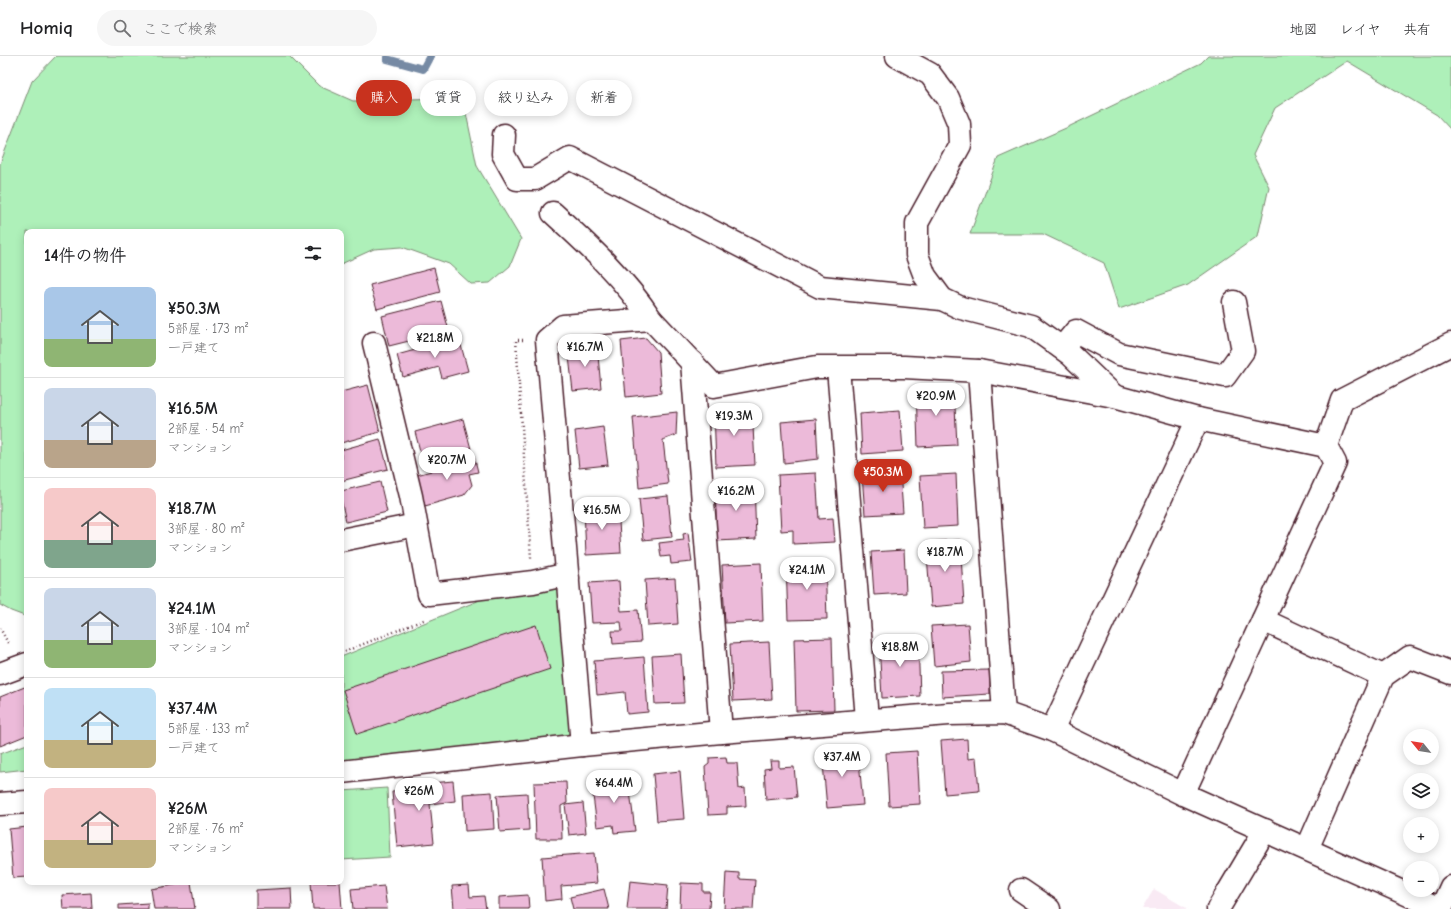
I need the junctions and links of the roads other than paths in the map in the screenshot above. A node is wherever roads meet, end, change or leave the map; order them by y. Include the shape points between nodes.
1 (897, 56) edge
2 (504, 135) dead end
3 (553, 213) dead end
4 (942, 299) junction
5 (1234, 302) dead end
6 (652, 319) junction
7 (374, 343) dead end
8 (1451, 344) edge
9 (1062, 348) junction
10 (692, 362) junction
11 (838, 368) junction
12 (978, 370) junction
13 (1114, 396) junction
14 (1198, 419) junction
15 (1326, 446) junction
16 (416, 525) junction
17 (344, 539) edge
18 (568, 578) junction
19 (1263, 620) junction
20 (24, 665) edge
21 (1, 670) edge
22 (1451, 672) edge
23 (1383, 676) junction
24 (1004, 713) junction
25 (867, 719) junction
26 (1052, 730) junction
27 (721, 732) junction
28 (582, 745) junction
29 (344, 772) edge
30 (1183, 794) junction
31 (24, 802) edge
32 (0, 804) edge
33 (1265, 830) junction
34 (1307, 849) junction
35 (1451, 886) edge
36 (1020, 890) dead end
37 (1048, 909) edge
38 (1218, 909) edge
39 (1440, 909) edge

1 - 4 street via 930,74 948,98 959,124 960,145 917,223 917,255 925,276
2 - 4 street via 503,154 517,178 535,179 570,158 820,286
3 - 6 street via 601,257
4 - 9 street via 961,308 1031,326
5 - 9 street via 1243,351 1225,376 1119,354 1076,331
6 - 10 street
6 - 18 street via 563,326 547,340
7 - 16 street
8 - 15 street via 1342,400
9 - 13 street
10 - 11 street via 714,386 817,368
10 - 27 street
11 - 12 street
11 - 25 street
12 - 13 street
12 - 24 street
13 - 14 street
14 - 15 street
14 - 26 street
15 - 19 street via 1335,463
16 - 17 street
16 - 18 street via 429,594 533,582 564,575
18 - 28 street
19 - 23 street
19 - 30 street
20 - 21 street
22 - 23 street via 1410,657
23 - 34 street
24 - 25 street
24 - 26 street
25 - 27 street
26 - 30 street
27 - 28 street
28 - 29 street
30 - 33 street
31 - 32 street
33 - 34 street
33 - 38 street
34 - 39 street
35 - 39 street
36 - 37 street

